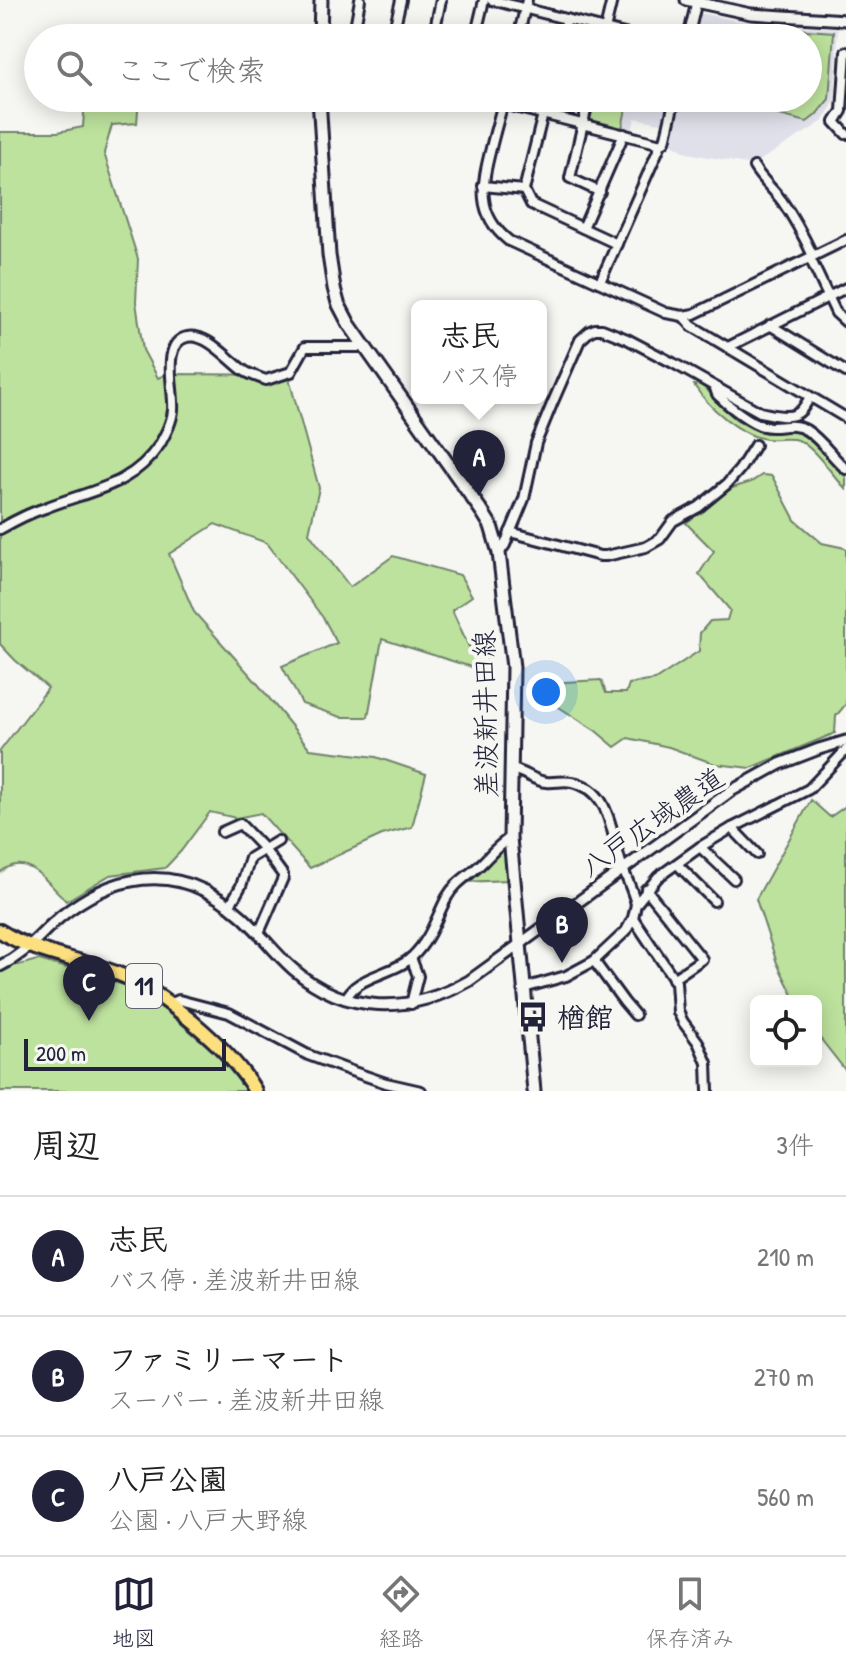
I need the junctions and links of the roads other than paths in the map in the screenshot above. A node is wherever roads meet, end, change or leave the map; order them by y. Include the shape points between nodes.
1 (321, 0) edge
2 (360, 0) edge
3 (401, 0) edge
4 (441, 0) edge
5 (484, 0) edge
6 (492, 0) edge
7 (612, 0) edge
8 (693, 1) edge
9 (526, 4) edge
10 (567, 19) junction
11 (846, 20) edge
12 (320, 24) edge
13 (356, 24) edge
14 (395, 24) edge
15 (436, 24) edge
16 (478, 24) edge
17 (521, 24) edge
18 (566, 24) edge
19 (579, 24) edge
20 (606, 24) edge
21 (690, 24) edge
22 (846, 52) edge
23 (320, 112) edge
24 (500, 112) edge
25 (536, 112) edge
26 (586, 112) edge
27 (672, 112) edge
28 (542, 114) junction
29 (583, 124) junction
30 (624, 134) junction
31 (846, 134) edge
32 (661, 144) junction
33 (754, 167) dead end
34 (483, 186) junction
35 (524, 190) junction
36 (600, 192) junction
37 (583, 228) junction
38 (846, 240) edge
39 (617, 244) junction
40 (811, 257) junction
41 (600, 282) junction
42 (846, 288) edge
43 (827, 297) junction
44 (683, 316) junction
45 (846, 322) edge
46 (770, 325) junction
47 (365, 347) junction
48 (728, 347) junction
49 (846, 372) edge
50 (715, 387) junction
51 (810, 397) junction
52 (846, 418) edge
53 (755, 445) dead end
54 (846, 469) edge
55 (0, 529) edge
56 (510, 532) junction
57 (499, 553) junction
58 (846, 741) edge
59 (846, 750) edge
60 (511, 769) junction
61 (732, 828) junction
62 (222, 832) dead end
63 (510, 838) junction
64 (278, 841) dead end
65 (700, 847) junction
66 (264, 849) junction
67 (757, 854) dead end
68 (677, 864) junction
69 (623, 868) junction
70 (734, 879) dead end
71 (646, 889) junction
72 (714, 901) dead end
73 (636, 904) junction
74 (230, 905) junction
75 (633, 918) junction
76 (0, 931) edge
77 (259, 933) junction
78 (519, 944) junction
79 (30, 947) junction
80 (411, 958) junction
81 (594, 961) junction
82 (0, 966) edge
83 (673, 979) junction
84 (524, 988) junction
85 (346, 999) junction
86 (170, 1004) junction
87 (411, 1004) junction
88 (635, 1015) dead end
89 (255, 1091) edge
90 (421, 1091) edge
91 (534, 1091) edge
92 (708, 1091) edge

1 - 12 main road
2 - 13 street
3 - 14 street
4 - 15 street
5 - 16 street
6 - 9 street
7 - 20 street
8 - 11 street via 751,14
8 - 21 street
9 - 10 street
9 - 17 street
10 - 18 street
10 - 19 street
22 - 31 street via 842,111 835,122
23 - 47 main road, 差波新井田線 via 334,288
24 - 34 street
25 - 28 street
26 - 29 street
27 - 32 street
28 - 29 street
28 - 35 street
29 - 30 street
29 - 36 street via 570,178
30 - 32 street
30 - 36 street
32 - 39 street
33 - 40 street via 783,202
34 - 35 street
34 - 41 street via 488,213 503,237
35 - 37 street via 531,204
36 - 37 street
37 - 39 street
38 - 40 street
39 - 41 street
40 - 43 street
40 - 44 street
41 - 44 street
42 - 43 street
43 - 45 street
43 - 46 street
44 - 48 street
46 - 48 street
46 - 49 street
47 - 55 street via 305,347 291,372 266,380 244,371 203,340 183,338 172,356 171,423 142,466 111,486
47 - 57 main road, 差波新井田線 via 483,513
48 - 51 street
50 - 51 street via 773,415 797,414
50 - 54 street via 721,398 758,425 804,429
50 - 56 street via 615,334 595,329 586,333 536,443 524,499
51 - 52 street
53 - 56 street via 727,484 646,547 600,556
56 - 57 street
57 - 60 main road, 差波新井田線 via 513,667
58 - 69 street, 八戸広域農道 via 757,776
59 - 61 street via 809,789
60 - 63 main road, 差波新井田線
60 - 69 street via 541,781 572,782 595,793 609,813
61 - 65 street
61 - 67 street
62 - 66 street via 240,824
63 - 78 main road, 差波新井田線
63 - 80 street via 454,886 426,941
64 - 66 street
65 - 68 street
65 - 70 street
66 - 74 street via 250,858
66 - 77 street via 283,878
68 - 71 street
68 - 72 street
69 - 73 street
69 - 78 street, 八戸広域農道
71 - 73 street
71 - 83 street via 702,959
73 - 75 street
74 - 77 street, 八戸広域農道
74 - 79 street, 八戸広域農道 via 186,882 128,881 104,889 59,918
75 - 81 street
75 - 83 street
76 - 79 main road, 11
77 - 85 street, 八戸広域農道 via 303,977
78 - 84 main road, 差波新井田線
78 - 87 street, 八戸広域農道 via 455,989
79 - 82 street, 八戸広域農道
79 - 86 main road, 11 via 115,973
80 - 85 street via 354,987
80 - 87 street via 418,976
81 - 84 street
81 - 88 street
83 - 92 street via 678,1012 707,1063
84 - 91 main road, 差波新井田線
85 - 87 street, 八戸広域農道
86 - 89 main road, 11 via 219,1046
86 - 90 street via 179,1000 229,1013 308,1055

